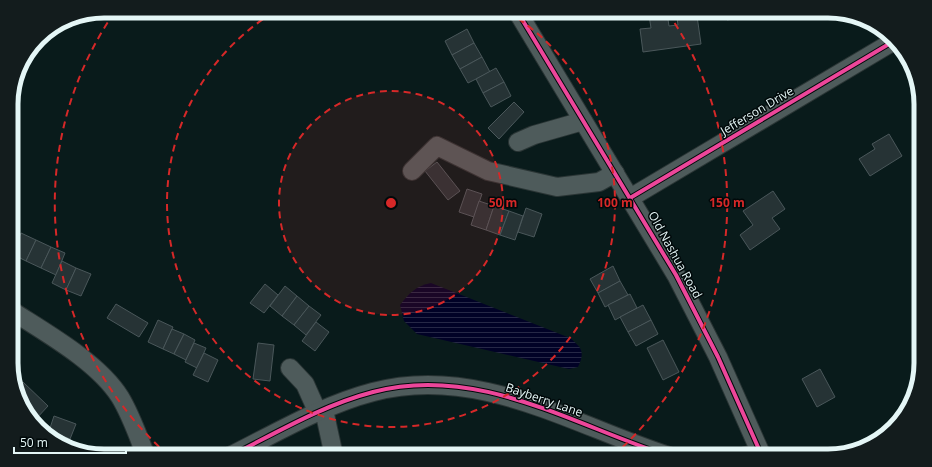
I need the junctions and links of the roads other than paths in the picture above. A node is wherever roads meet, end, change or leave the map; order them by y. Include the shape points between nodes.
1 (521, 18) edge
2 (890, 44) edge
3 (583, 121) junction
4 (518, 142) dead end
5 (412, 171) dead end
6 (615, 173) junction
7 (630, 198) junction
8 (18, 315) edge
9 (290, 368) dead end
10 (321, 411) junction
11 (143, 449) edge
12 (244, 449) edge
13 (332, 449) edge
14 (645, 449) edge
15 (753, 449) edge

1 - 3 street, Old Nashua Road
2 - 7 street, Jefferson Drive
3 - 4 street
3 - 6 street, Old Nashua Road
5 - 6 street via 437,146 488,171 557,187 599,182
6 - 7 street, Old Nashua Road
7 - 15 street, Old Nashua Road via 697,316
8 - 11 street via 83,359 109,382 120,396
9 - 10 street via 305,384
10 - 12 street, Bayberry Lane
10 - 13 street
10 - 14 street, Bayberry Lane via 374,391 408,385 444,384 513,398

